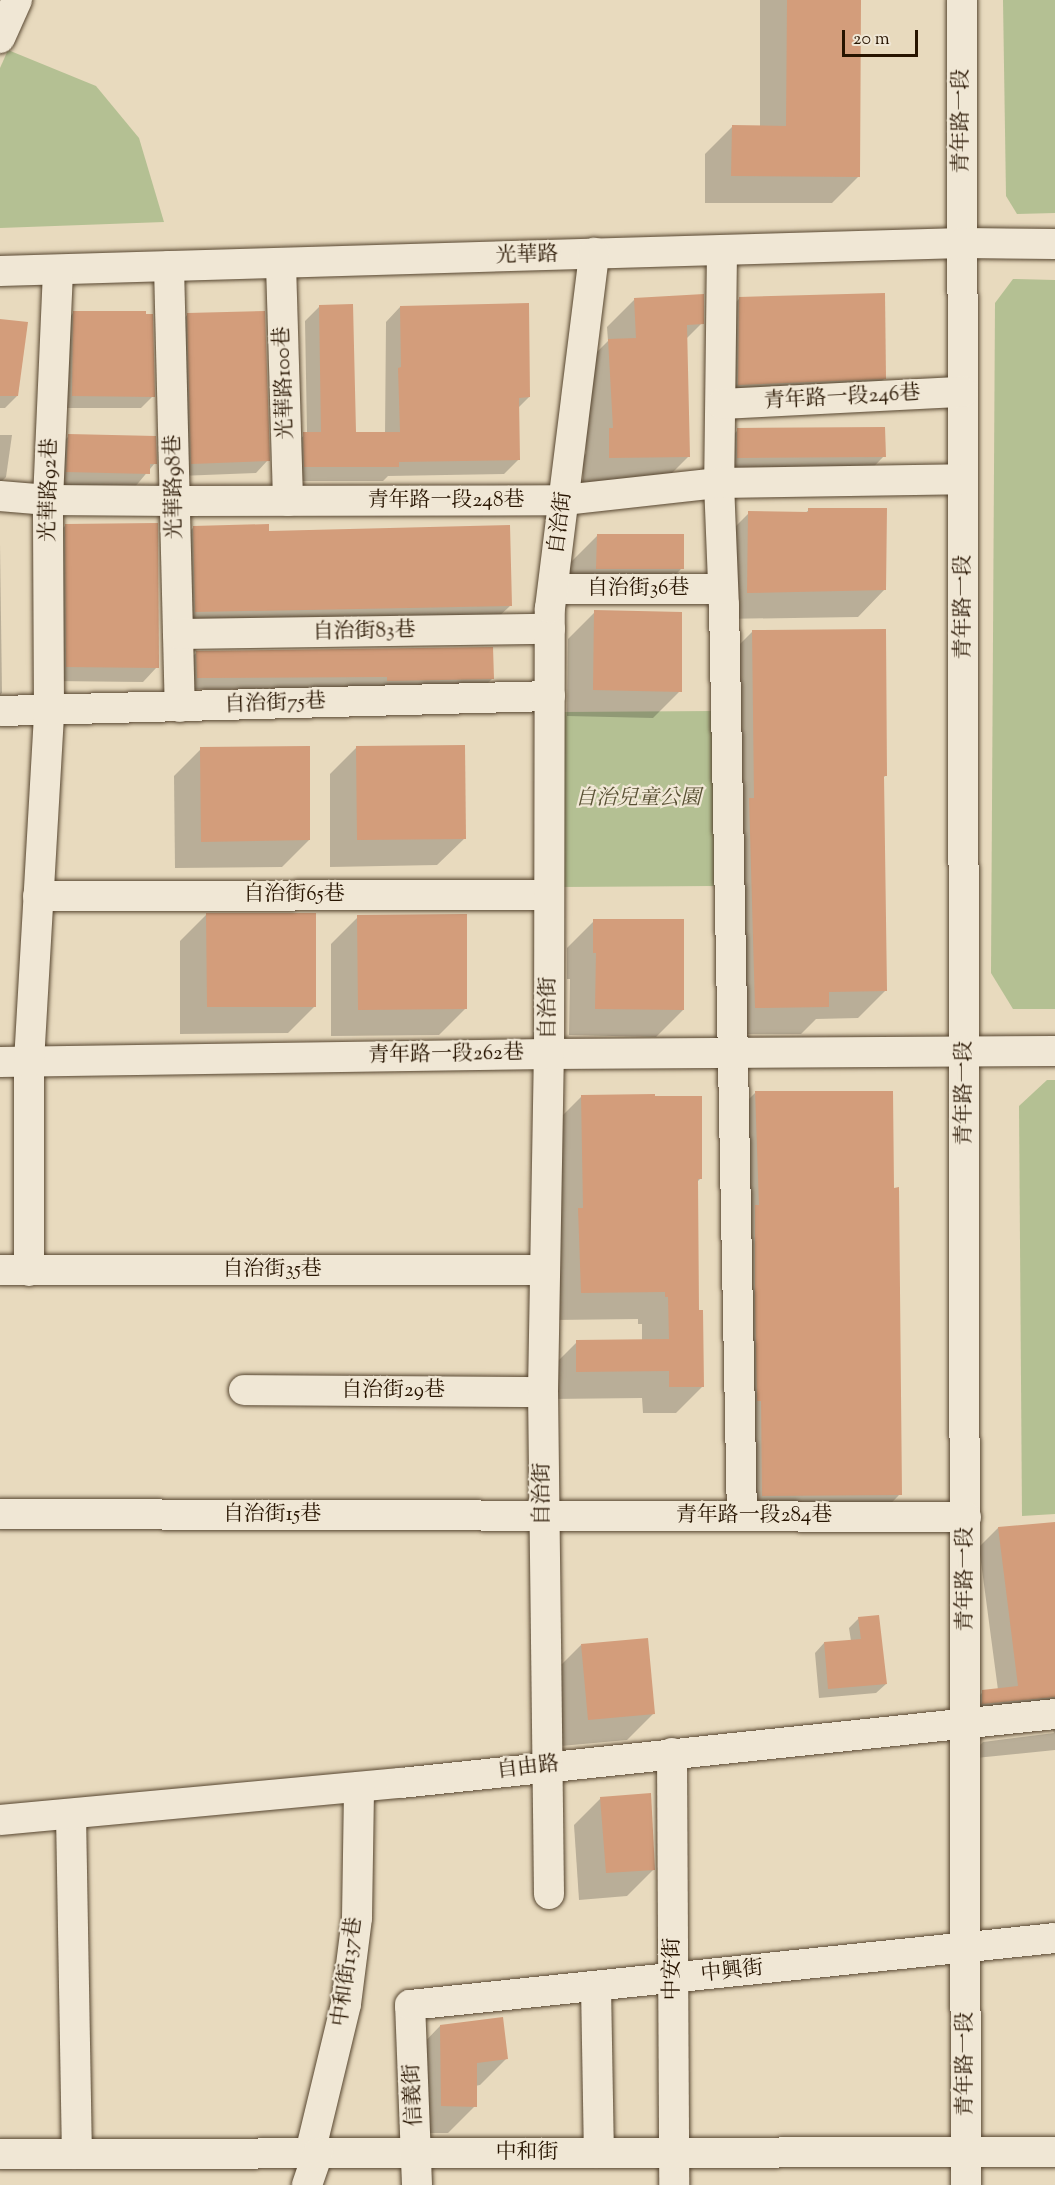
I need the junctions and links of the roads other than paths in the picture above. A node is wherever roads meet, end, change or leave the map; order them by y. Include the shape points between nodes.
1 (17, 0) edge
2 (962, 0) edge
3 (0, 38) edge
4 (963, 243) junction
5 (1055, 244) edge
6 (722, 251) junction
7 (594, 253) junction
8 (281, 264) junction
9 (170, 266) junction
10 (58, 270) junction
11 (0, 271) edge
12 (963, 392) junction
13 (722, 404) junction
14 (963, 479) junction
15 (719, 483) junction
16 (0, 496) edge
17 (48, 500) junction
18 (564, 500) junction
19 (175, 501) junction
20 (288, 501) junction
21 (553, 589) junction
22 (723, 589) junction
23 (550, 629) junction
24 (178, 634) junction
25 (550, 696) junction
26 (180, 707) junction
27 (49, 710) junction
28 (0, 711) edge
29 (549, 895) junction
30 (38, 896) junction
31 (1055, 1051) edge
32 (965, 1053) junction
33 (549, 1054) junction
34 (733, 1054) junction
35 (14, 1062) edge
36 (0, 1270) edge
37 (543, 1270) junction
38 (29, 1271) junction
39 (244, 1390) dead end
40 (543, 1392) junction
41 (0, 1514) edge
42 (543, 1516) junction
43 (742, 1516) junction
44 (966, 1517) junction
45 (1055, 1714) edge
46 (966, 1723) junction
47 (672, 1753) junction
48 (548, 1766) junction
49 (359, 1787) junction
50 (71, 1814) junction
51 (0, 1820) edge
52 (549, 1894) dead end
53 (1055, 1938) edge
54 (966, 1947) junction
55 (673, 1978) junction
56 (596, 1986) junction
57 (410, 2005) joint
58 (600, 2152) junction
59 (966, 2152) junction
60 (1055, 2152) edge
61 (314, 2153) junction
62 (417, 2153) junction
63 (674, 2153) junction
64 (0, 2154) edge
65 (77, 2154) junction
66 (307, 2185) edge
67 (417, 2185) edge
68 (674, 2185) edge
69 (966, 2185) edge

1 - 3 street
2 - 4 street, 青年路一段
4 - 5 street, 光華路
4 - 6 street, 光華路
4 - 12 street, 青年路一段
6 - 7 street, 光華路
6 - 13 street
7 - 8 street, 光華路
7 - 18 street, 自治街
8 - 9 street, 光華路
8 - 20 street, 光華路100巷
9 - 10 street, 光華路
9 - 19 street, 光華路98巷
10 - 11 street, 光華路
10 - 17 street, 光華路92巷
12 - 13 street, 青年路一段246巷
12 - 14 street, 青年路一段
13 - 15 street
14 - 15 street, 青年路一段248巷
14 - 32 street, 青年路一段
15 - 18 street, 青年路一段248巷
15 - 22 street
16 - 17 street, 青年路一段248巷
17 - 19 street, 青年路一段248巷
17 - 27 street, 光華路92巷
18 - 20 street, 青年路一段248巷
18 - 21 street, 自治街
19 - 20 street, 青年路一段248巷
19 - 24 street, 光華路98巷
21 - 22 street, 自治街36巷
21 - 23 street, 自治街
22 - 34 street
23 - 24 street, 自治街83巷
23 - 25 street, 自治街
24 - 26 street, 光華路98巷
25 - 26 street, 自治街75巷
25 - 29 street, 自治街
26 - 27 street, 自治街75巷
27 - 28 street, 自治街75巷
27 - 30 street, 光華路92巷
29 - 30 street, 自治街65巷
29 - 33 street, 自治街
30 - 35 street, 光華路92巷
31 - 32 street, 青年路一段262巷
32 - 34 street, 青年路一段262巷
32 - 44 street, 青年路一段
33 - 34 street, 青年路一段262巷
33 - 35 street, 青年路一段262巷
33 - 37 street, 自治街
34 - 43 street
35 - 38 street, 光華路92巷
36 - 38 street, 自治街35巷
37 - 38 street, 自治街35巷
37 - 40 street, 自治街
39 - 40 street, 自治街29巷
40 - 42 street, 自治街
41 - 42 street, 自治街15巷
42 - 43 street, 青年路一段284巷
42 - 48 street, 自治街
43 - 44 street, 青年路一段284巷
44 - 46 street, 青年路一段
45 - 46 street, 自由路
46 - 47 street, 自由路
46 - 54 street, 青年路一段
47 - 48 street, 自由路
47 - 55 street, 中安街
48 - 49 street, 自由路
48 - 52 street, 自治街
49 - 50 street, 自由路
49 - 61 street, 中和街137巷 via 357,1918 346,2004
50 - 51 street, 自由路
50 - 65 street
53 - 54 street, 中興街
54 - 55 street, 中興街
54 - 59 street, 青年路一段
55 - 56 street, 中興街
55 - 63 street, 中安街
56 - 57 street, 中興街
56 - 58 street
57 - 62 street, 信義街
58 - 62 street, 中和街
58 - 63 street, 中和街
59 - 60 street, 中和街
59 - 63 street, 中和街
59 - 69 street, 青年路一段
61 - 62 street, 中和街
61 - 65 street, 中和街
61 - 66 street, 中和街137巷
62 - 67 street, 信義街
63 - 68 street, 中安街
64 - 65 street, 中和街

